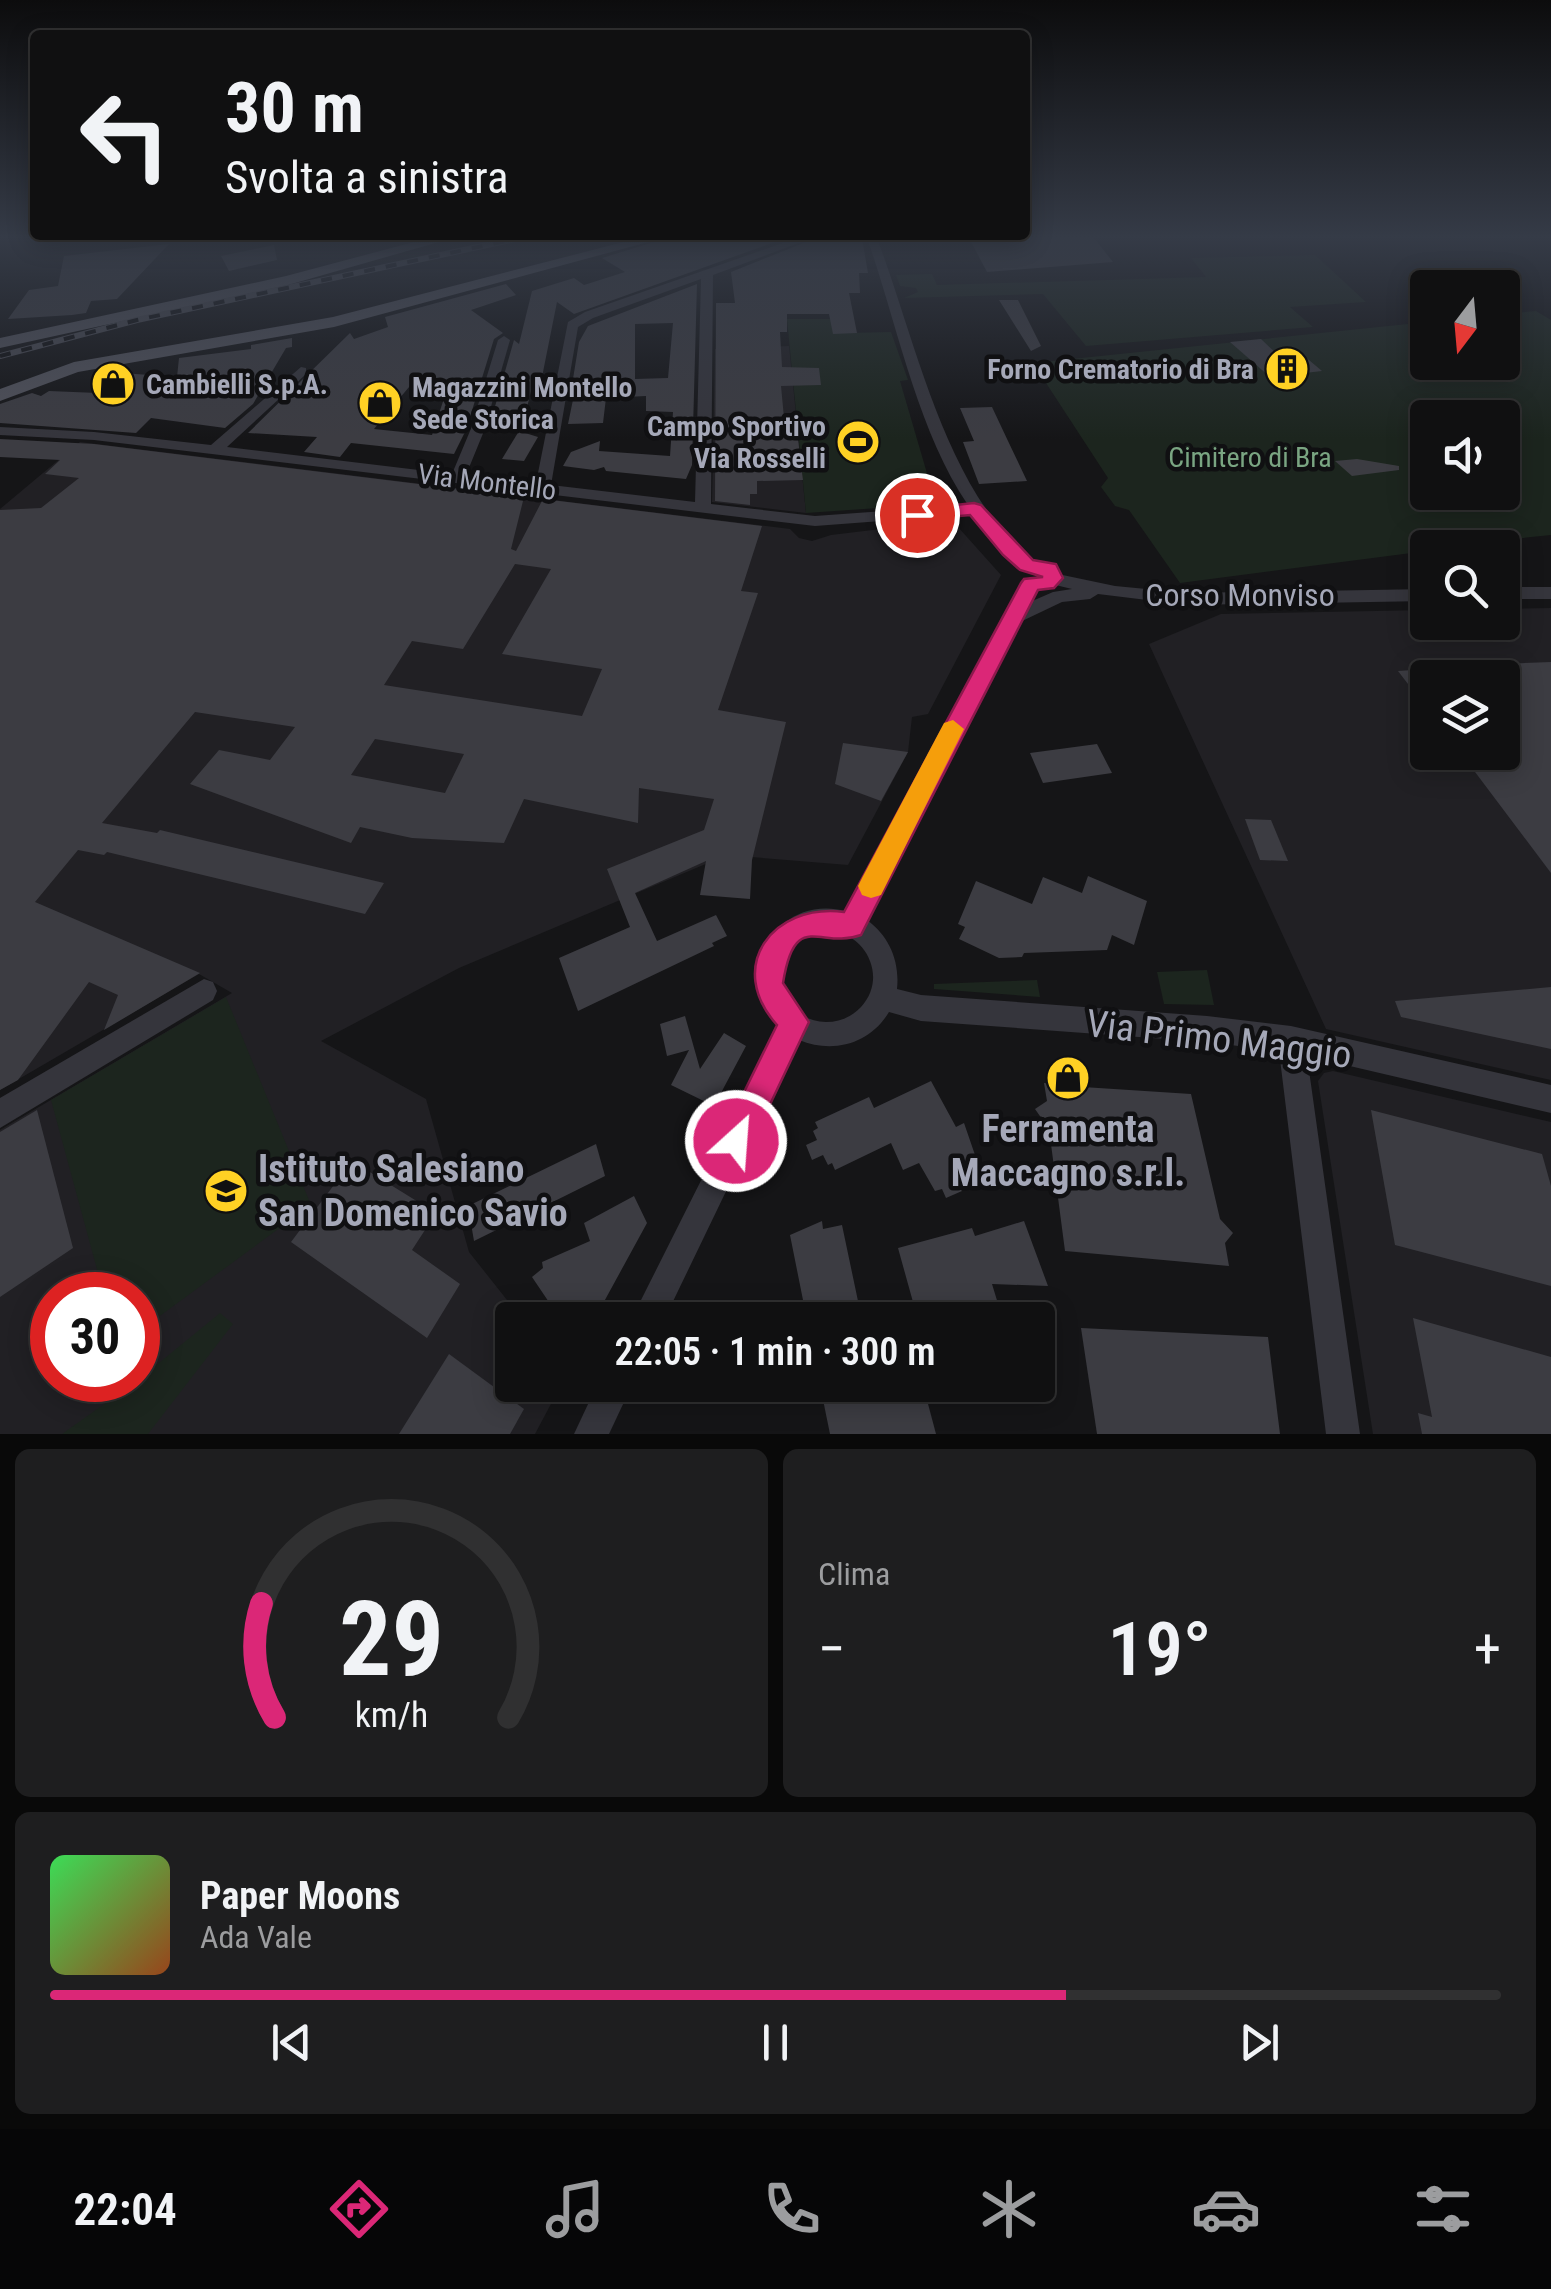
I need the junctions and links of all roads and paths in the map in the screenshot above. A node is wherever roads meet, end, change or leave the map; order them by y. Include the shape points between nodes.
1 (174, 305) edge
2 (399, 305) edge
3 (617, 305) edge
4 (706, 305) edge
5 (896, 305) edge
6 (504, 340) dead end
7 (0, 343) edge
8 (301, 371) dead end
9 (0, 394) edge
10 (0, 431) edge
11 (214, 450) junction
12 (457, 479) junction
13 (543, 489) junction
14 (703, 508) junction
15 (974, 508) junction
16 (1029, 574) junction
17 (1116, 592) junction
18 (1520, 593) edge
19 (1551, 593) edge
20 (1410, 594) edge
21 (1012, 618) junction
22 (851, 926) junction
23 (204, 991) dead end
24 (884, 998) junction
25 (794, 1022) junction
26 (1291, 1039) junction
27 (1551, 1099) edge
28 (0, 1114) edge
29 (657, 1302) edge
30 (607, 1402) edge
31 (591, 1434) edge
32 (1343, 1434) edge

1 - 7 main road
2 - 9 main road via 74,367
3 - 13 street via 572,325
4 - 14 street
5 - 15 street
6 - 12 street
8 - 11 street
10 - 11 street, Via Montello
11 - 12 street, Via Montello
12 - 13 street, Via Montello
13 - 14 street, Via Montello
14 - 15 street, Via Montello via 848,521
15 - 16 street
16 - 17 street, Corso Monviso via 1047,584 1054,578
16 - 21 street
17 - 20 street, Corso Monviso via 1188,599
17 - 21 street via 1059,596
18 - 19 street
21 - 22 street
22 - 24 street via 878,948 885,964
22 - 25 street via 816,921 785,936 775,949 769,983 774,1001
23 - 28 street
24 - 25 street via 874,1015 840,1034 820,1034
24 - 26 street, Via Primo Maggio via 920,1008
25 - 29 street
26 - 27 street, Via Primo Maggio
26 - 32 street
30 - 31 street

